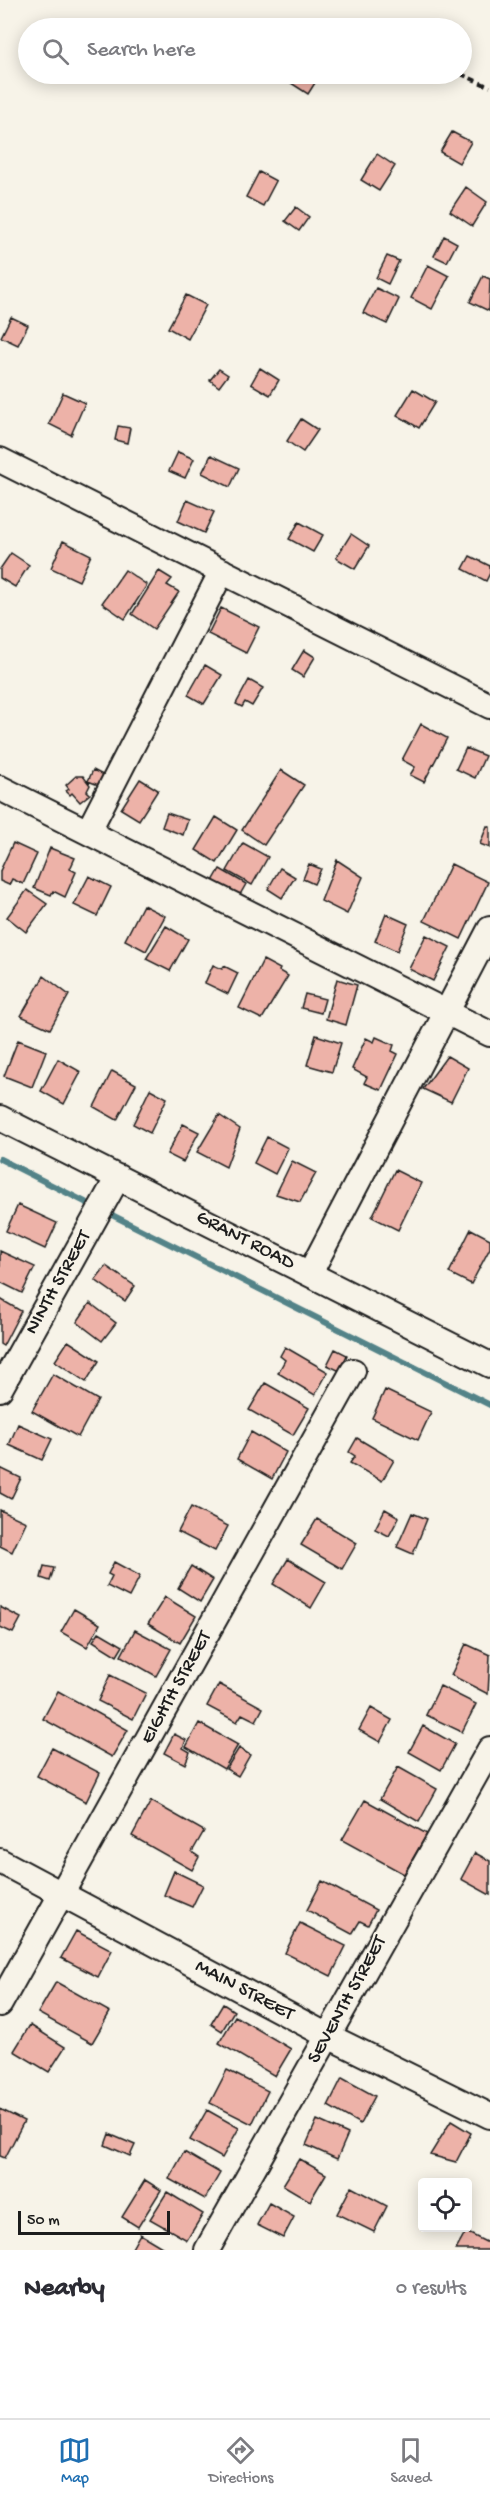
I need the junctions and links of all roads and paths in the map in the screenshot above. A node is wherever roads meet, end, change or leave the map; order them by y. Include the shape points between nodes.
1 (472, 79) edge
2 (490, 87) edge
3 (0, 460) edge
4 (222, 571) junction
5 (490, 706) edge
6 (0, 788) edge
7 (88, 832) junction
8 (490, 929) edge
9 (448, 1012) junction
10 (490, 1034) edge
11 (0, 1118) edge
12 (118, 1177) junction
13 (310, 1273) junction
14 (490, 1365) edge
15 (353, 1371) dead end
16 (0, 1389) edge
17 (490, 1749) edge
18 (0, 1861) edge
19 (62, 1893) junction
20 (0, 2004) edge
21 (328, 2036) junction
22 (490, 2116) edge
23 (207, 2250) edge

1 - 2 path
3 - 4 street
4 - 5 street
4 - 7 street
6 - 7 street
7 - 9 street
8 - 9 street
9 - 10 street
9 - 13 street
11 - 12 street, GRANT ROAD
12 - 13 street, GRANT ROAD
12 - 16 street, NINTH STREET
13 - 14 street, GRANT ROAD
15 - 19 street, EIGHTH STREET
17 - 21 street, SEVENTH STREET
18 - 19 street, MAIN STREET
19 - 20 street, EIGHTH STREET
19 - 21 street, MAIN STREET
21 - 22 street, MAIN STREET
21 - 23 street, SEVENTH STREET

